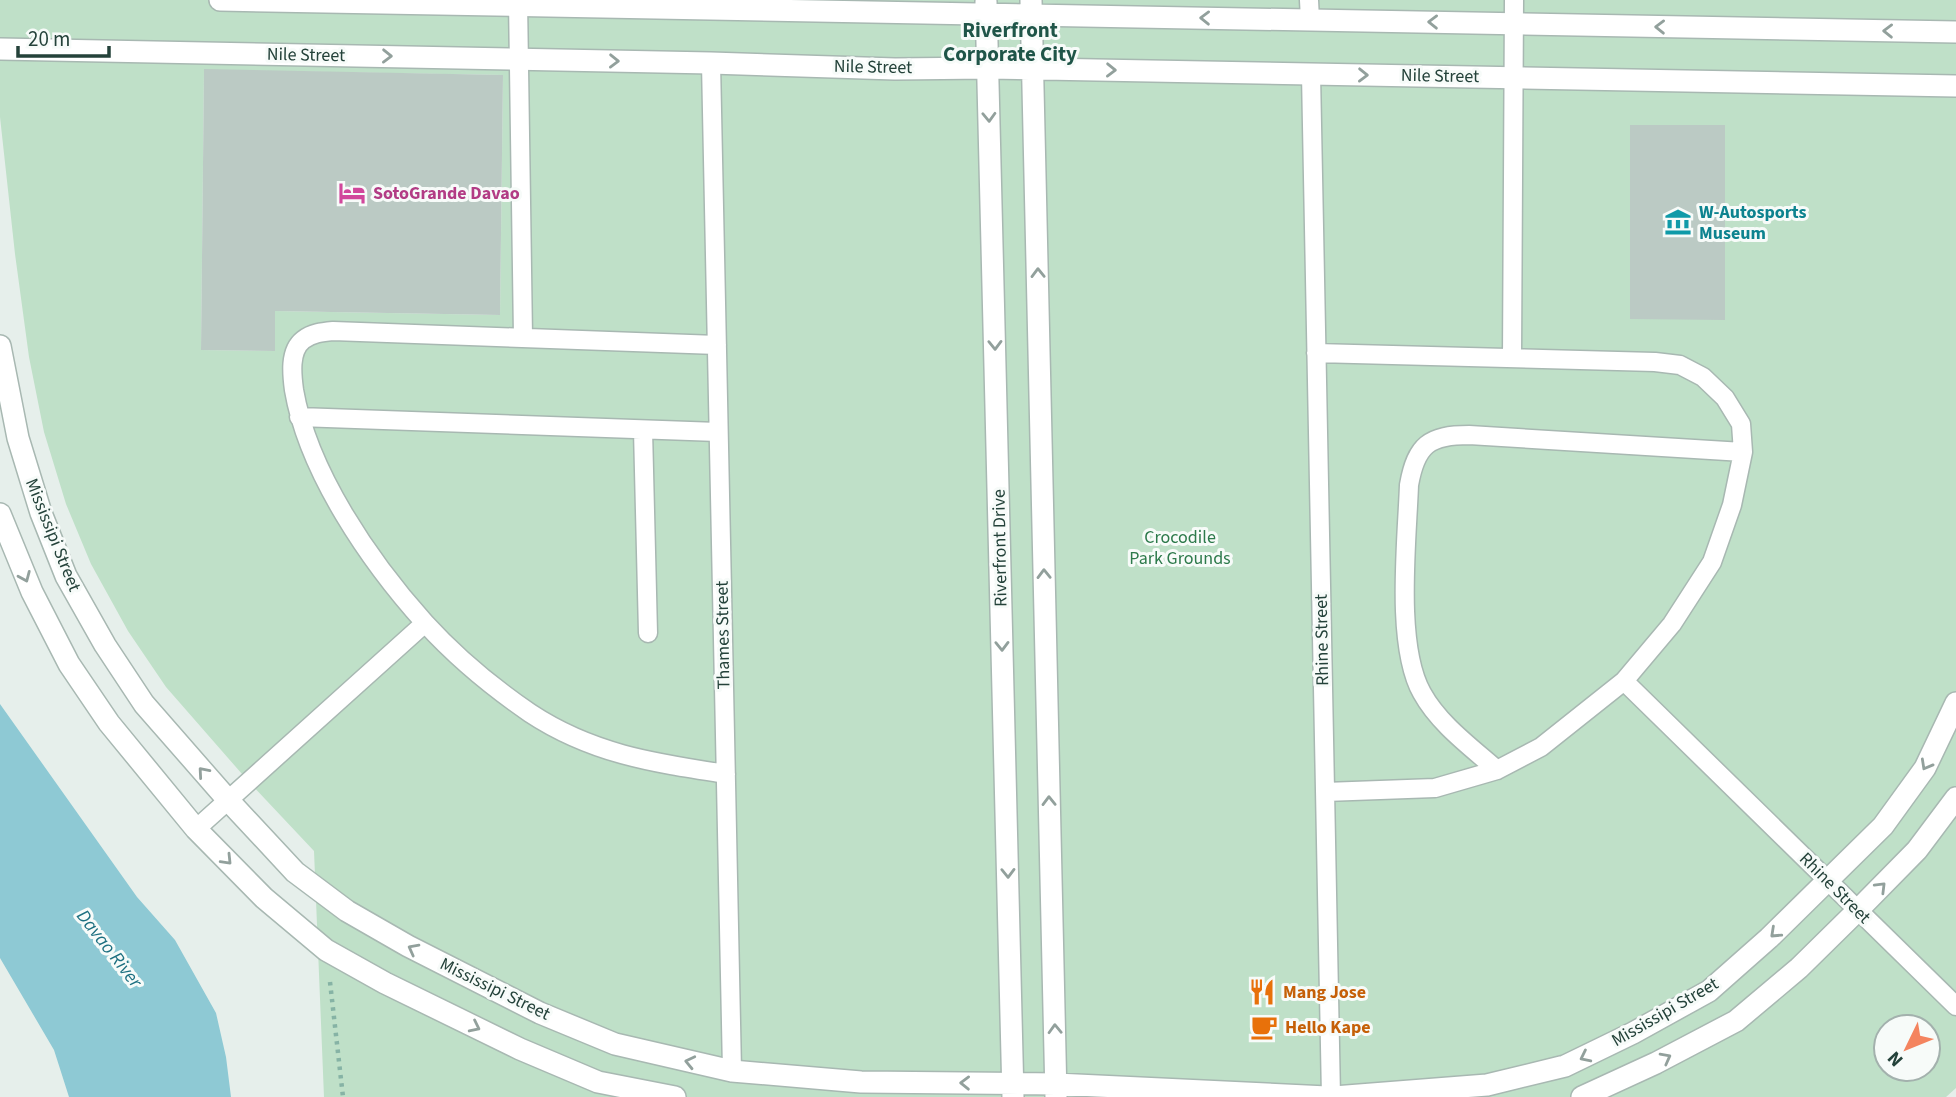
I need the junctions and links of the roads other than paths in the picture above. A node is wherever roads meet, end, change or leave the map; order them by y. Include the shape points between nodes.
1 (220, 0) edge
2 (1514, 0) edge
3 (518, 3) edge
4 (710, 5) edge
5 (986, 7) edge
6 (1032, 8) edge
7 (1309, 10) edge
8 (1514, 24) junction
9 (1956, 32) edge
10 (0, 49) edge
11 (519, 59) junction
12 (711, 63) junction
13 (988, 68) junction
14 (1033, 69) junction
15 (1311, 74) junction
16 (1513, 78) junction
17 (1956, 86) edge
18 (523, 337) junction
19 (717, 345) junction
20 (1316, 353) junction
21 (1, 356) edge
22 (1512, 358) junction
23 (299, 417) junction
24 (643, 430) junction
25 (718, 432) junction
26 (1743, 452) junction
27 (0, 514) edge
28 (425, 622) junction
29 (648, 634) dead end
30 (1625, 681) junction
31 (1956, 704) edge
32 (1497, 770) junction
33 (726, 774) junction
34 (1325, 792) junction
35 (1956, 798) edge
36 (228, 800) junction
37 (196, 829) junction
38 (1829, 881) junction
39 (1858, 910) junction
40 (1956, 1006) edge
41 (732, 1071) junction
42 (1013, 1091) edge
43 (1056, 1091) edge
44 (675, 1097) edge
45 (1331, 1097) edge
46 (1582, 1097) edge

1 - 3 street
2 - 8 lane
3 - 4 street
3 - 11 lane
4 - 5 street
5 - 6 street
5 - 13 street, Riverfront Drive
7 -> 6 street
6 - 14 street
8 -> 7 street
9 -> 8 street
8 - 16 lane
10 -> 11 street, Nile Street
11 -> 12 street, Nile Street
11 - 18 lane
12 - 13 street, Nile Street
12 - 19 lane, Thames Street
13 - 14 street, Nile Street
13 -> 42 street, Riverfront Drive
14 -> 15 street, Nile Street
43 -> 14 street
15 -> 16 street, Nile Street
15 - 20 lane, Rhine Street
16 - 17 street, Nile Street
16 - 22 lane
18 - 19 lane
18 - 23 lane via 315,334 301,341 293,357
19 - 25 lane, Thames Street
20 - 22 lane
20 - 34 lane, Rhine Street
36 -> 21 street, Mississipi Street via 144,704 66,576 18,438
22 - 26 lane via 1680,365 1703,377 1725,398 1741,424
23 - 24 lane
23 - 28 lane via 317,465 344,513 379,566
24 - 25 lane
24 - 29 lane
25 - 33 lane, Thames Street
26 - 30 lane via 1732,505 1712,562 1672,624
26 - 32 lane via 1447,435 1427,444 1413,462 1405,628 1410,662 1422,693 1443,721
27 -> 37 street via 32,592 69,664 109,723
28 - 33 lane via 474,670 531,713 592,746 649,762
28 - 36 lane
30 - 32 lane via 1541,747
30 - 38 lane, Rhine Street
31 -> 38 street, Mississipi Street via 1925,768 1883,826
32 - 34 lane via 1435,788
33 - 41 lane, Thames Street
34 - 45 lane, Rhine Street
39 -> 35 street, Mississipi Street via 1917,850
36 - 37 lane
41 -> 36 street, Mississipi Street via 615,1044 540,1013 408,946 347,911 295,872
37 -> 44 street via 264,898 326,950 531,1054 598,1082
38 - 39 lane, Rhine Street
38 -> 45 street, Mississipi Street via 1709,991 1565,1066 1487,1085
39 - 40 lane, Rhine Street
46 -> 39 street, Mississipi Street via 1736,1021
42 -> 41 street, Mississipi Street
42 - 43 street, Mississipi Street
43 - 45 street, Mississipi Street

